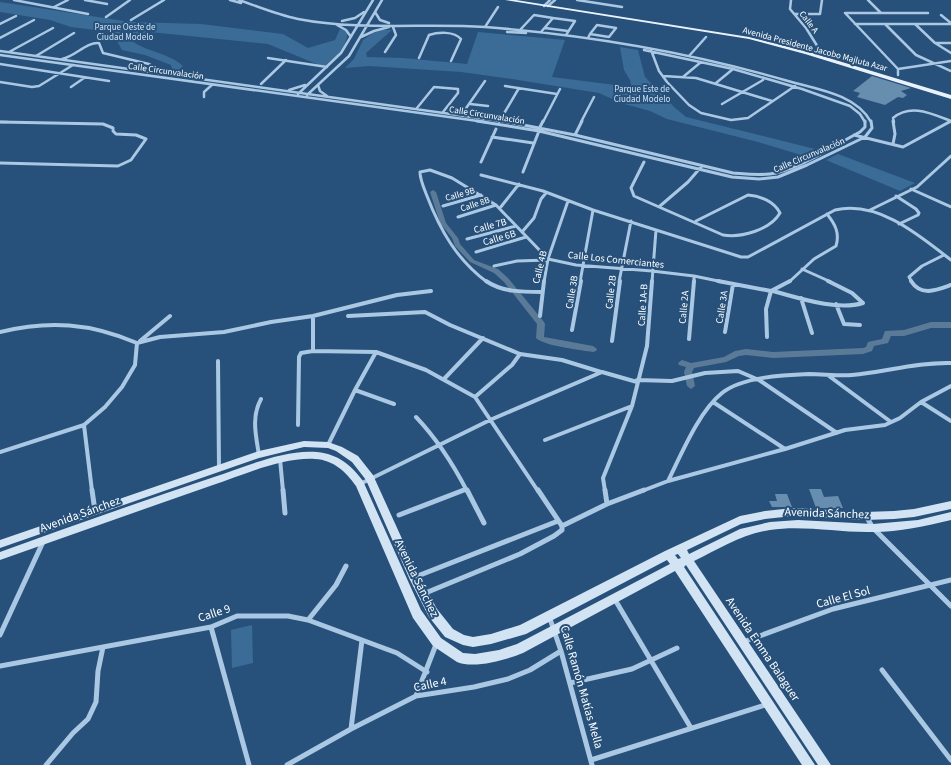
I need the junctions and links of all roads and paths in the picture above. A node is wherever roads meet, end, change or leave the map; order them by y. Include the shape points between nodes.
1 (14, 0) edge
2 (68, 0) edge
3 (87, 0) edge
4 (130, 0) edge
5 (164, 0) edge
6 (230, 0) edge
7 (373, 0) edge
8 (382, 0) edge
9 (507, 0) edge
10 (528, 0) edge
11 (576, 0) edge
12 (791, 0) edge
13 (822, 0) edge
14 (868, 0) edge
15 (239, 1) edge
16 (589, 1) edge
17 (549, 3) edge
18 (107, 4) dead end
19 (54, 7) junction
20 (498, 7) dead end
21 (622, 7) dead end
22 (366, 10) junction
23 (374, 12) junction
24 (881, 13) junction
25 (928, 13) dead end
26 (88, 14) dead end
27 (794, 14) junction
28 (941, 15) dead end
29 (16, 16) dead end
30 (106, 17) dead end
31 (553, 18) junction
32 (34, 20) dead end
33 (131, 20) dead end
34 (326, 22) junction
35 (0, 24) edge
36 (855, 24) junction
37 (885, 24) junction
38 (915, 24) junction
39 (951, 24) edge
40 (358, 25) junction
41 (367, 25) junction
42 (397, 25) junction
43 (337, 26) junction
44 (391, 27) junction
45 (439, 27) junction
46 (485, 27) junction
47 (53, 28) dead end
48 (447, 28) junction
49 (453, 28) junction
50 (545, 28) junction
51 (520, 30) junction
52 (568, 31) junction
53 (541, 32) junction
54 (74, 33) dead end
55 (445, 34) junction
56 (451, 34) junction
57 (590, 34) junction
58 (566, 35) junction
59 (351, 37) junction
60 (361, 37) junction
61 (706, 37) dead end
62 (0, 38) edge
63 (588, 38) junction
64 (951, 43) edge
65 (935, 44) junction
66 (650, 50) junction
67 (0, 51) edge
68 (385, 52) dead end
69 (821, 52) junction
70 (8, 53) junction
71 (951, 53) edge
72 (0, 55) edge
73 (36, 56) junction
74 (72, 56) junction
75 (689, 56) junction
76 (268, 58) dead end
77 (419, 58) dead end
78 (286, 60) junction
79 (335, 60) junction
80 (61, 61) junction
81 (70, 61) junction
82 (951, 61) edge
83 (344, 62) junction
84 (451, 62) dead end
85 (701, 62) junction
86 (0, 64) edge
87 (933, 64) junction
88 (73, 65) junction
89 (327, 67) junction
90 (159, 69) dead end
91 (733, 69) junction
92 (951, 71) edge
93 (898, 72) junction
94 (58, 74) junction
95 (663, 76) junction
96 (683, 76) junction
97 (84, 78) junction
98 (763, 80) dead end
99 (109, 81) dead end
100 (485, 81) dead end
101 (0, 82) edge
102 (716, 83) junction
103 (213, 84) junction
104 (261, 84) dead end
105 (307, 84) junction
106 (318, 85) junction
107 (505, 86) dead end
108 (795, 86) junction
109 (71, 87) dead end
110 (519, 88) junction
111 (560, 89) dead end
112 (283, 90) junction
113 (743, 91) junction
114 (951, 92) edge
115 (298, 94) junction
116 (308, 94) junction
117 (557, 94) junction
118 (204, 97) dead end
119 (305, 97) junction
120 (329, 97) junction
121 (594, 97) dead end
122 (951, 97) edge
123 (772, 101) junction
124 (470, 104) junction
125 (722, 104) dead end
126 (488, 106) dead end
127 (417, 108) junction
128 (443, 112) junction
129 (462, 114) junction
130 (500, 120) junction
131 (951, 121) edge
132 (0, 122) edge
133 (498, 124) junction
134 (496, 128) dead end
135 (540, 129) junction
136 (575, 135) junction
137 (854, 135) junction
138 (492, 137) junction
139 (865, 137) junction
140 (534, 143) junction
141 (892, 144) junction
142 (951, 156) edge
143 (481, 162) dead end
144 (644, 162) dead end
145 (0, 163) edge
146 (702, 166) junction
147 (700, 169) junction
148 (523, 172) dead end
149 (481, 175) dead end
150 (519, 184) junction
151 (911, 189) junction
152 (546, 193) junction
153 (481, 195) junction
154 (896, 196) junction
155 (568, 201) junction
156 (496, 205) junction
157 (443, 206) dead end
158 (660, 206) junction
159 (951, 207) edge
160 (500, 208) junction
161 (593, 210) junction
162 (870, 210) junction
163 (827, 214) junction
164 (458, 217) dead end
165 (631, 221) junction
166 (696, 222) junction
167 (899, 224) junction
168 (516, 226) junction
169 (656, 230) junction
170 (522, 232) junction
171 (526, 237) junction
172 (467, 239) dead end
173 (476, 252) dead end
174 (944, 255) junction
175 (548, 259) junction
176 (951, 260) edge
177 (494, 266) dead end
178 (584, 266) junction
179 (621, 268) junction
180 (802, 269) junction
181 (652, 270) junction
182 (694, 276) junction
183 (733, 284) junction
184 (951, 285) edge
185 (431, 291) dead end
186 (771, 291) junction
187 (542, 292) junction
188 (801, 298) junction
189 (836, 304) junction
190 (170, 316) dead end
191 (313, 316) junction
192 (348, 316) dead end
193 (540, 316) dead end
194 (860, 325) dead end
195 (572, 330) dead end
196 (0, 332) edge
197 (725, 332) dead end
198 (812, 333) dead end
199 (767, 337) dead end
200 (483, 338) junction
201 (689, 339) dead end
202 (612, 341) dead end
203 (138, 343) junction
204 (313, 351) junction
205 (376, 352) junction
206 (520, 354) junction
207 (218, 361) dead end
208 (951, 362) edge
209 (602, 372) junction
210 (827, 375) junction
211 (444, 379) junction
212 (759, 380) junction
213 (637, 381) junction
214 (951, 386) edge
215 (355, 390) junction
216 (475, 397) junction
217 (261, 399) dead end
218 (713, 402) junction
219 (921, 402) junction
220 (394, 404) dead end
221 (632, 406) junction
222 (416, 417) dead end
223 (490, 420) junction
224 (951, 421) edge
225 (891, 422) junction
226 (84, 425) junction
227 (298, 425) dead end
228 (837, 433) junction
229 (544, 440) dead end
230 (328, 444) junction
231 (440, 445) junction
232 (785, 449) junction
233 (0, 452) edge
234 (259, 455) junction
235 (280, 459) junction
236 (219, 468) junction
237 (370, 478) junction
238 (668, 481) junction
239 (360, 484) junction
240 (466, 489) junction
241 (608, 504) junction
242 (951, 505) edge
243 (95, 511) junction
244 (285, 513) dead end
245 (399, 515) dead end
246 (866, 516) junction
247 (951, 516) edge
248 (558, 521) junction
249 (484, 522) dead end
250 (562, 526) junction
251 (873, 528) junction
252 (43, 542) junction
253 (0, 544) edge
254 (680, 548) junction
255 (668, 554) junction
256 (0, 556) edge
257 (688, 559) junction
258 (677, 565) junction
259 (346, 566) dead end
260 (414, 577) junction
261 (951, 580) edge
262 (929, 585) junction
263 (422, 594) junction
264 (614, 598) junction
265 (951, 606) edge
266 (549, 616) junction
267 (308, 620) junction
268 (211, 627) junction
269 (554, 629) junction
270 (0, 635) edge
271 (362, 640) junction
272 (437, 642) junction
273 (742, 642) junction
274 (103, 647) junction
275 (677, 648) dead end
276 (561, 651) junction
277 (651, 661) junction
278 (0, 666) edge
279 (882, 670) dead end
280 (427, 672) junction
281 (570, 683) junction
282 (416, 696) junction
283 (781, 699) junction
284 (769, 704) junction
285 (691, 728) junction
286 (351, 729) junction
287 (951, 760) edge
288 (591, 763) edge
289 (46, 765) edge
290 (249, 765) edge
291 (287, 765) edge
292 (808, 765) edge
293 (825, 765) edge

1 - 19 street
2 - 19 street
3 - 18 street
4 - 30 street
5 - 33 street
6 - 15 street, Calle Circunvalación
7 - 22 street
8 - 23 street
9 - 17 main road, Avenida Presidente Jacobo Majluta Azar
10 - 17 main road, Avenida Presidente Jacobo Majluta Azar
11 - 16 street
12 - 27 street, Calle A via 789,8
13 - 27 street via 820,14
14 - 24 street
15 - 34 street, Calle Circunvalación via 291,17
15 - 43 street, Calle Circunvalación via 288,19
16 - 21 street
17 - 69 main road, Avenida Presidente Jacobo Majluta Azar via 724,30
17 - 122 main road, Avenida Presidente Jacobo Majluta Azar via 749,38
19 - 26 street
20 - 46 street
22 - 34 street via 350,20
22 - 40 street
23 - 41 street
23 - 42 street via 380,20
24 - 25 street
24 - 36 street via 845,13
27 - 69 street, Calle A
28 - 39 street
29 - 35 street
31 - 50 street
31 - 51 street via 534,15
31 - 52 street via 575,21
32 - 62 street
34 - 40 street, Calle Circunvalación
36 - 37 street
36 - 93 street
37 - 38 street
37 - 87 street via 916,55
38 - 39 street
38 - 65 street
40 - 41 street, Calle Circunvalación
40 - 43 street, Calle Circunvalación
40 - 59 street
41 - 42 street, Calle Circunvalación
41 - 44 street, Calle Circunvalación
41 - 60 street
42 - 45 street, Calle Circunvalación
43 - 59 street via 346,30
44 - 45 street, Calle Circunvalación
44 - 60 street
44 - 68 street via 396,35
45 - 46 street, Calle Circunvalación
45 - 48 street, Calle Circunvalación
46 - 51 street, Calle Circunvalación
47 - 70 street
48 - 49 street, Calle Circunvalación
48 - 55 street
49 - 56 street
49 - 66 street, Calle Circunvalación via 560,37
50 - 52 street
50 - 53 street
51 - 53 street, Calle Circunvalación
52 - 58 street
53 - 58 street, Calle Circunvalación
54 - 73 street
55 - 56 street
55 - 77 street via 429,35
56 - 84 street via 461,39
57 - 57 street via 597,25 616,28 609,37
57 - 63 street
58 - 63 street, Calle Circunvalación
59 - 79 street
60 - 83 street
61 - 75 street
63 - 66 street, Calle Circunvalación
64 - 65 street
65 - 71 street
66 - 75 street, Calle Circunvalación
66 - 85 street, Calle Circunvalación
66 - 95 street
67 - 70 street, Calle Circunvalación
69 - 93 main road, Avenida Presidente Jacobo Majluta Azar
70 - 73 street, Calle Circunvalación
72 - 80 street, Calle Circunvalación
73 - 80 street, Calle Circunvalación
74 - 80 street
74 - 81 street
74 - 90 street via 96,42 99,43 103,54 149,64
75 - 139 street, Calle Circunvalación via 765,74 844,99 864,111 872,121 872,131
76 - 78 street
78 - 89 street
78 - 104 street
79 - 83 street
79 - 89 street
80 - 81 street, Calle Circunvalación
80 - 88 street, Calle Circunvalación
81 - 112 street, Calle Circunvalación
82 - 87 street
83 - 106 street
85 - 91 street, Calle Circunvalación
85 - 96 street
86 - 94 street
87 - 92 street
87 - 93 street
88 - 94 street
88 - 103 street, Calle Circunvalación
89 - 105 street
91 - 102 street
91 - 108 street, Calle Circunvalación
93 - 114 main road, Avenida Presidente Jacobo Majluta Azar
94 - 97 street
94 - 101 street via 36,87
95 - 96 street
95 - 123 street via 689,105 709,115 743,120
96 - 102 street
97 - 99 street
97 - 109 street
98 - 113 street
100 - 124 street
102 - 113 street
103 - 115 street, Calle Circunvalación
103 - 118 street via 204,92
105 - 112 street
105 - 115 street
106 - 116 street
106 - 120 street via 320,91
107 - 110 street
108 - 123 street
108 - 137 street, Calle Circunvalación via 833,99 855,110 866,123 865,127
110 - 117 street
110 - 130 street
111 - 117 street
112 - 115 street, Calle Circunvalación
113 - 123 street
113 - 125 street
115 - 116 street, Calle Circunvalación
115 - 119 street, Calle Circunvalación
116 - 119 street
116 - 120 street, Calle Circunvalación
117 - 135 street
119 - 133 street, Calle Circunvalación
120 - 127 street, Calle Circunvalación
121 - 136 street
124 - 126 street
124 - 129 street
127 - 128 street, Calle Circunvalación
127 - 128 street via 434,87 458,89 458,93
128 - 129 street, Calle Circunvalación
129 - 130 street, Calle Circunvalación
130 - 133 street
130 - 135 street, Calle Circunvalación
131 - 141 street via 911,144
131 - 141 street via 920,111 908,110 893,118 895,134
132 - 145 street via 103,124 113,128 116,134 139,135 146,139 131,160 118,166
133 - 135 street, Calle Circunvalación
134 - 138 street
135 - 136 street, Calle Circunvalación
135 - 140 street
135 - 147 street, Calle Circunvalación
136 - 146 street, Calle Circunvalación
137 - 139 street
137 - 146 street, Calle Circunvalación via 776,173 750,175
138 - 140 street
138 - 143 street
139 - 141 street
139 - 147 street, Calle Circunvalación via 807,165 772,178 732,177
140 - 148 street
142 - 151 street via 917,187
144 - 158 street via 631,190 638,198
146 - 147 street
147 - 158 street
149 - 150 street
150 - 152 street
150 - 160 street, Calle 8B
151 - 154 street
151 - 159 street
152 - 155 street
152 - 170 street, Calle 6B via 534,218
153 - 156 street
153 - 157 street, Calle 9B
153 - 187 street via 437,172 420,172 436,220 454,250 469,267 486,282 498,287
154 - 162 street
154 - 167 street via 919,213
155 - 161 street
155 - 175 street, Calle 4B
156 - 160 street
156 - 164 street, Calle 8B
158 - 166 street
160 - 168 street
161 - 165 street
161 - 178 street, Calle 3B
162 - 163 street via 842,207
162 - 167 street
163 - 169 street via 746,258
163 - 180 street via 837,228 837,244
165 - 169 street
165 - 179 street, Calle 2B
166 - 166 street via 723,234 740,236 766,225 778,218 780,213 777,207 768,202 756,196 748,196
167 - 174 street via 919,235
168 - 170 street
168 - 172 street, Calle 7B
169 - 181 street, Calle 1A-B
170 - 171 street
171 - 173 street, Calle 6B
171 - 175 street
174 - 176 street
174 - 184 street via 922,266 909,277 920,291 925,292
175 - 177 street, Calle Los Comerciantes via 517,261
175 - 178 street, Calle Los Comerciantes
175 - 187 street, Calle 4B
178 - 179 street, Calle Los Comerciantes
178 - 195 street, Calle 3B
179 - 181 street, Calle Los Comerciantes
179 - 202 street, Calle 2B
180 - 186 street via 787,284
180 - 189 street, Calle Los Comerciantes via 845,288 863,303
181 - 182 street, Calle Los Comerciantes
181 - 213 street, Calle 1A-B via 646,346
182 - 183 street, Calle Los Comerciantes
182 - 201 street, Calle 2A
183 - 186 street, Calle Los Comerciantes
183 - 197 street, Calle 3A
185 - 191 street via 397,295
186 - 188 street, Calle Los Comerciantes
186 - 199 street via 766,309
187 - 193 street, Calle 4B
188 - 189 street, Calle Los Comerciantes
188 - 198 street
189 - 194 street via 844,324
190 - 203 street
191 - 203 street via 272,321 224,332 162,337
191 - 204 street
192 - 200 street via 425,312
196 - 203 street via 46,325 75,325 97,328
200 - 206 street
200 - 211 street
203 - 226 street via 135,365 122,387 105,407
204 - 205 street
204 - 227 street via 301,353 299,357
205 - 211 street
205 - 215 street
206 - 209 street via 562,360
206 - 216 street via 512,365
207 - 236 street
208 - 210 street via 892,367 853,375
209 - 213 street
209 - 223 street
210 - 212 street via 811,374
210 - 225 street
211 - 216 street
212 - 213 street via 736,370 705,373 672,381
212 - 218 street via 738,385 722,393
212 - 228 street
213 - 221 street, Calle 1A-B
214 - 219 street
215 - 220 street
215 - 230 street
216 - 223 street
217 - 234 street via 255,414
218 - 232 street
218 - 238 street
219 - 224 street
219 - 225 street
221 - 229 street
221 - 241 street, Calle 1A-B via 603,478
222 - 231 street via 429,429
223 - 231 street
223 - 248 street
225 - 228 street
226 - 233 street
226 - 243 street
228 - 232 street
230 - 234 street, Avenida Sánchez via 304,444
230 - 237 street, Avenida Sánchez via 355,459
231 - 237 street
231 - 240 street
232 - 238 street
234 - 236 street, Avenida Sánchez
235 - 239 street, Avenida Sánchez via 311,454 329,457 344,465
235 - 244 street
235 - 252 street, Avenida Sánchez
236 - 243 street, Avenida Sánchez
237 - 239 street
237 - 260 street, Avenida Sánchez
238 - 241 street
239 - 272 street, Avenida Sánchez via 417,614
240 - 245 street
240 - 249 street
241 - 250 street
242 - 246 street, Avenida Sánchez via 914,513
243 - 253 street, Avenida Sánchez
246 - 251 street
246 - 254 street, Avenida Sánchez via 793,512 753,517 740,520
247 - 251 street, Avenida Sánchez via 918,524
248 - 250 street
248 - 260 street
250 - 263 street via 560,534
251 - 257 street, Avenida Sánchez via 798,524 764,527 743,532
251 - 262 street
252 - 256 street, Avenida Sánchez
252 - 270 street
254 - 255 street, Avenida Sánchez
254 - 257 street, Avenida Emma Balaguer
255 - 258 street
255 - 266 street, Avenida Sánchez
257 - 258 street, Avenida Sánchez
257 - 273 street, Avenida Emma Balaguer
258 - 264 street, Avenida Sánchez
258 - 284 street
259 - 267 street via 336,585
260 - 263 street, Avenida Sánchez
261 - 262 street, Calle El Sol
262 - 265 street
262 - 273 street, Calle El Sol via 827,611
263 - 266 street, Avenida Sánchez via 440,623 449,633 463,640 482,641 502,636 522,630
264 - 269 street, Avenida Sánchez
264 - 277 street
266 - 269 street, Calle Ramón Matías Mella
267 - 268 street, Calle 9 via 288,616 237,616
267 - 271 street, Calle 9
268 - 274 street, Calle 9
268 - 290 street
269 - 272 street, Avenida Sánchez via 519,649 475,659 461,658
269 - 276 street, Calle Ramón Matías Mella
271 - 280 street, Calle 9 via 397,654
271 - 286 street
272 - 280 street
273 - 283 street, Avenida Emma Balaguer
274 - 278 street, Calle 9
274 - 289 street via 96,702 88,719
275 - 277 street
276 - 281 street, Calle Ramón Matías Mella
276 - 282 street, Calle 4 via 530,670 508,679
277 - 281 street via 622,672
277 - 285 street
279 - 287 street
280 - 282 street
281 - 288 street, Calle Ramón Matías Mella
282 - 286 street, Calle 4
283 - 284 street
283 - 293 street, Avenida Emma Balaguer
284 - 285 street
284 - 292 street
285 - 288 street
286 - 291 street, Calle 4

